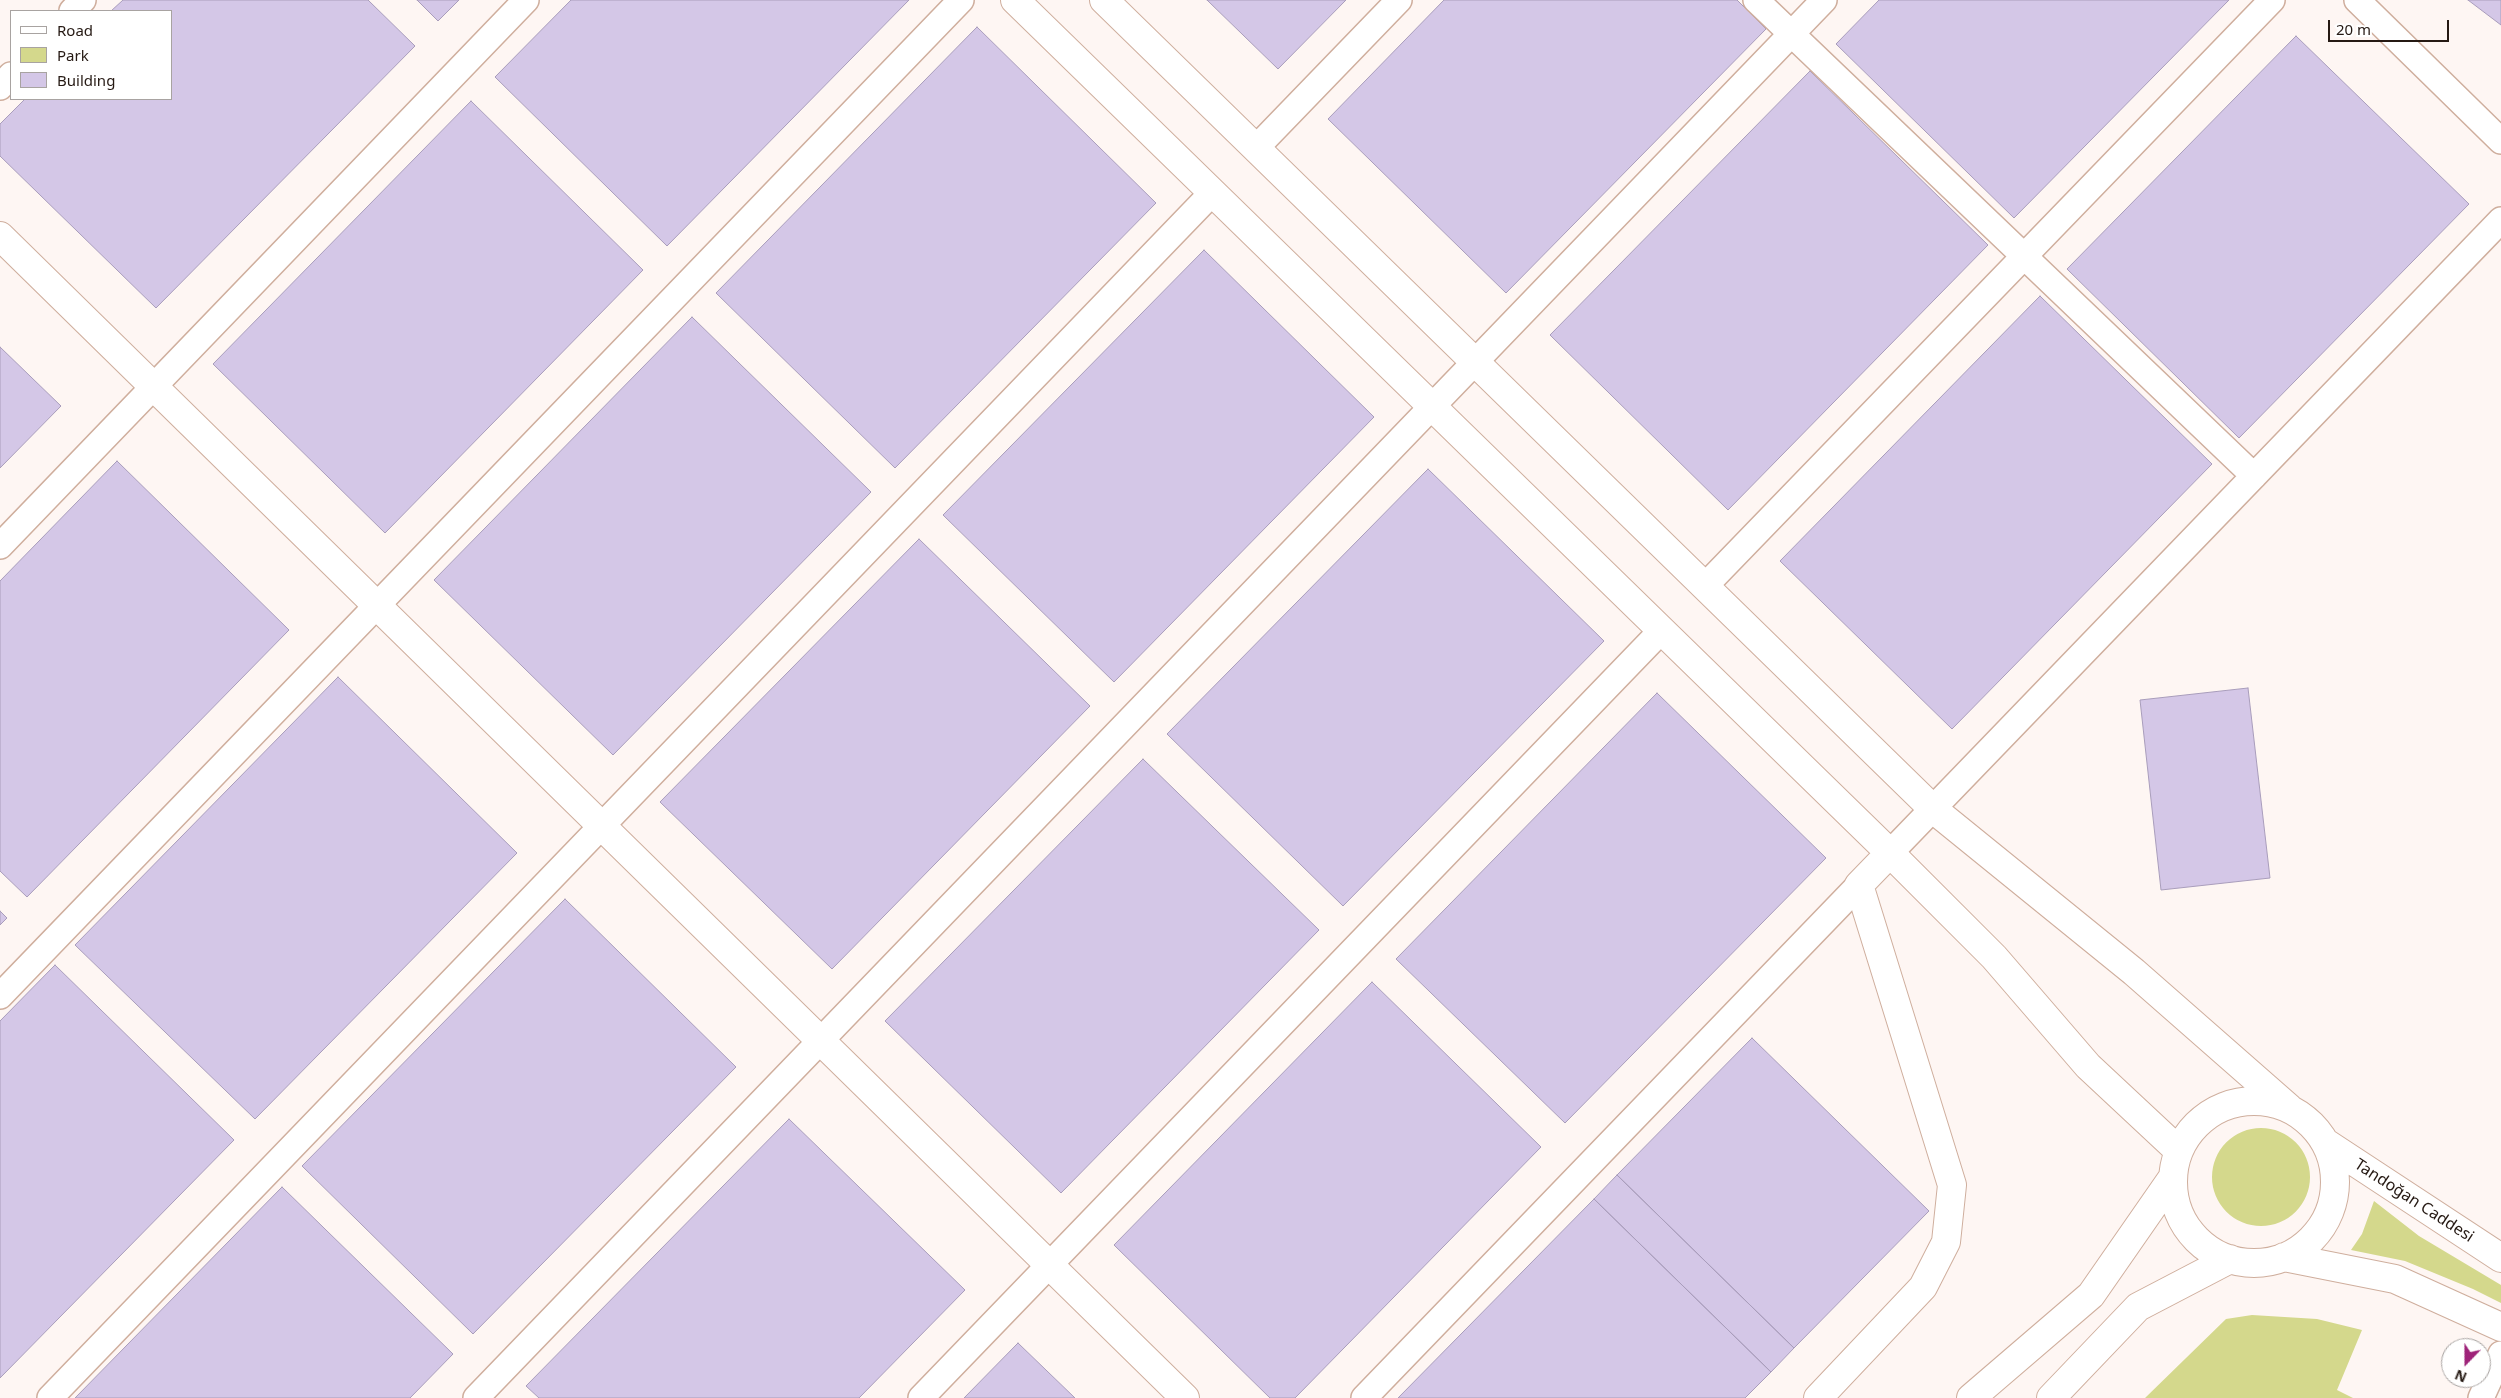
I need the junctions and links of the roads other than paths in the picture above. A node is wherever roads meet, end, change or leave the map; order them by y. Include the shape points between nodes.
1 (83, 0) edge
2 (526, 0) edge
3 (961, 0) edge
4 (1015, 0) edge
5 (1104, 0) edge
6 (1399, 0) edge
7 (1756, 0) edge
8 (1824, 0) edge
9 (2272, 0) edge
10 (2365, 3) edge
11 (73, 10) edge
12 (1792, 34) junction
13 (10, 76) edge
14 (0, 87) edge
15 (2501, 141) edge
16 (1256, 148) junction
17 (1212, 193) junction
18 (2501, 220) edge
19 (0, 236) edge
20 (2023, 256) junction
21 (1476, 362) junction
22 (154, 386) junction
23 (1432, 407) junction
24 (2254, 476) junction
25 (0, 546) edge
26 (1704, 586) junction
27 (377, 606) junction
28 (1661, 631) junction
29 (1933, 808) junction
30 (602, 826) junction
31 (1890, 853) junction
32 (1860, 885) junction
33 (0, 996) edge
34 (821, 1041) junction
35 (2288, 1108) junction
36 (2326, 1143) junction
37 (2176, 1164) junction
38 (2284, 1257) junction
39 (2501, 1258) edge
40 (2230, 1259) junction
41 (1049, 1265) junction
42 (2501, 1327) edge
43 (2501, 1354) edge
44 (50, 1398) edge
45 (476, 1398) edge
46 (921, 1398) edge
47 (1185, 1398) edge
48 (1364, 1398) edge
49 (1818, 1398) edge
50 (1971, 1398) edge
51 (2051, 1398) edge
52 (2481, 1398) edge

1 - 11 lane
2 - 22 lane
3 - 27 lane
4 - 17 street
5 - 16 street
6 - 16 lane
7 - 12 lane
8 - 12 lane
9 - 20 lane
10 - 15 lane
12 - 20 lane
12 - 21 lane
13 - 14 lane
16 - 21 street
17 - 23 street
17 - 30 lane
18 - 24 lane
19 - 22 street
20 - 24 lane
20 - 26 lane
21 - 23 lane
21 - 26 street
22 - 25 lane
22 - 27 street
23 - 28 street
23 - 34 lane
24 - 29 lane
26 - 29 street
27 - 30 street
27 - 33 lane
28 - 31 street
28 - 41 lane
29 - 31 lane
29 - 35 street via 2134,972
30 - 34 street
30 - 44 lane
31 - 32 street
31 - 37 street via 1994,957
32 - 48 lane
32 - 49 street via 1952,1185 1946,1242 1923,1287
34 - 41 street
34 - 45 lane
35 - 36 street via 2310,1122
35 - 37 street via 2263,1100 2237,1102 2220,1108 2192,1129
36 - 38 street via 2335,1169 2334,1196 2325,1222 2308,1244
36 - 39 street, Tandoğan Caddesi
37 - 40 street via 2175,1203 2187,1227 2206,1247
37 - 50 street via 2091,1294
38 - 40 street via 2258,1263
38 - 42 street via 2395,1279
40 - 51 street via 2138,1307
41 - 46 lane
41 - 47 street
43 - 52 lane

